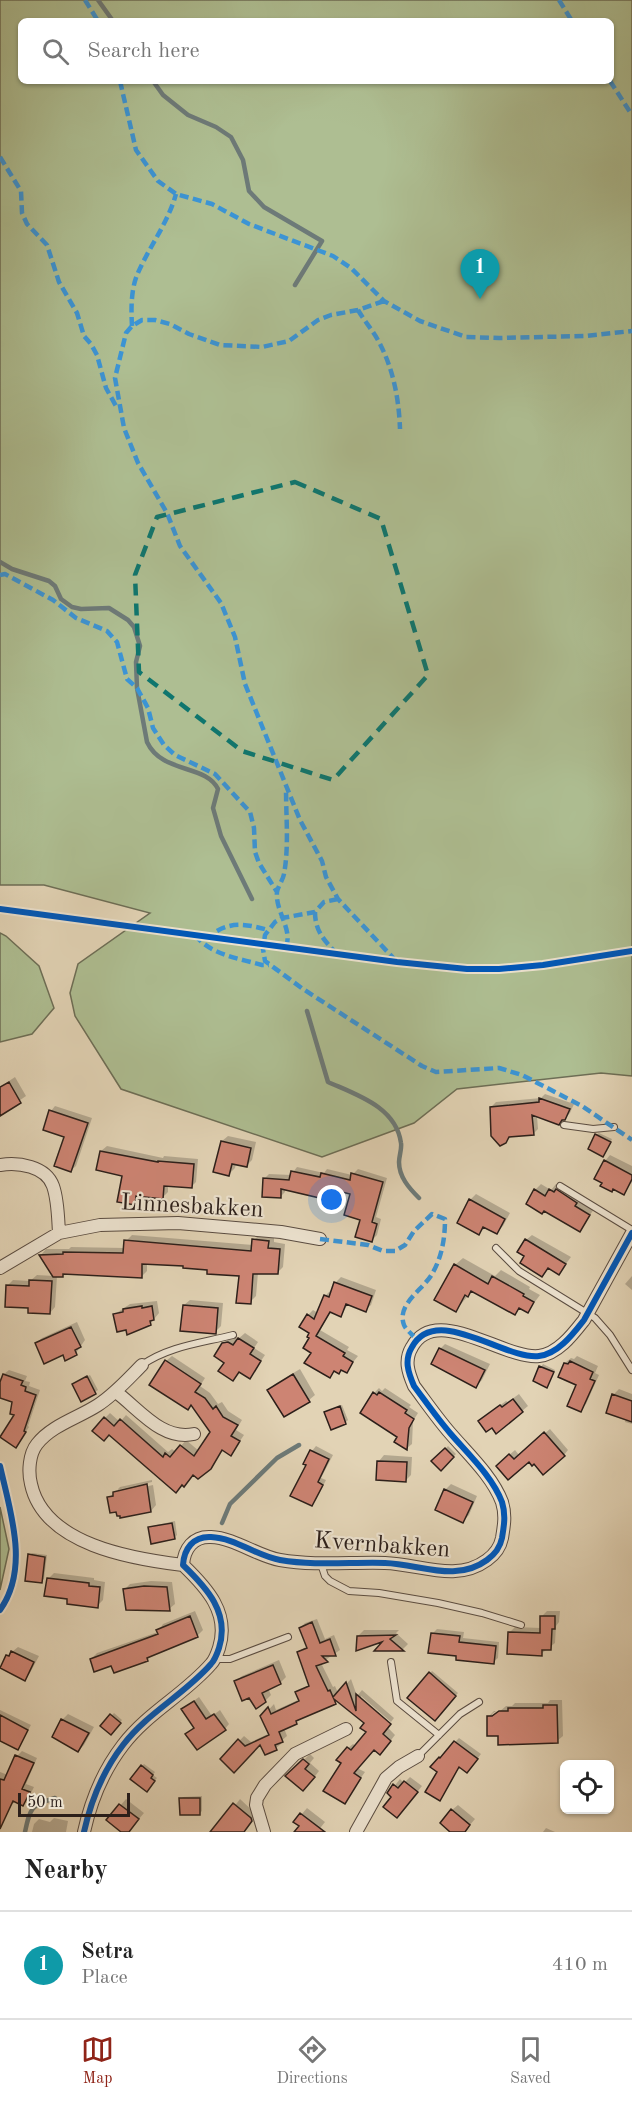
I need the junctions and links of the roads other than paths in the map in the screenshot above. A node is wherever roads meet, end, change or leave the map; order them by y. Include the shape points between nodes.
1 (564, 1125) dead end
2 (614, 1127) dead end
3 (0, 1165) edge
4 (560, 1186) dead end
5 (632, 1232) edge
6 (59, 1233) junction
7 (321, 1239) dead end
8 (496, 1248) dead end
9 (0, 1268) edge
10 (588, 1313) junction
11 (233, 1335) dead end
12 (142, 1365) joint
13 (632, 1370) edge
14 (116, 1392) junction
15 (194, 1434) dead end
16 (321, 1564) junction
17 (183, 1565) junction
18 (521, 1625) dead end
19 (288, 1637) dead end
20 (215, 1659) junction
21 (391, 1662) dead end
22 (479, 1702) dead end
23 (346, 1729) dead end
24 (439, 1735) junction
25 (418, 1756) joint
26 (84, 1832) edge
27 (264, 1832) edge
28 (356, 1832) edge

1 - 2 lane
3 - 6 street via 15,1163 47,1176 52,1184
4 - 5 lane
5 - 10 street, Kvernbakken
6 - 7 street, Linnesbakken via 100,1225 178,1223
6 - 9 street, Linnesbakken
8 - 10 lane via 519,1271
10 - 13 lane via 610,1335
10 - 16 street, Kvernbakken via 575,1333 555,1351 540,1356 527,1356 457,1332 435,1330 416,1339 408,1353 407,1370 414,1386 485,1474 502,1503 505,1517 500,1545 492,1557 477,1568 459,1572 388,1563
11 - 12 lane via 171,1349
12 - 14 street
14 - 15 street via 173,1435
14 - 17 street via 49,1432 36,1445 29,1476 32,1488 50,1518 87,1544 116,1554
16 - 17 street, Kvernbakken via 279,1560 211,1537 188,1546
16 - 18 lane via 330,1581 349,1591 438,1603
17 - 20 street via 215,1601 220,1613 222,1639
19 - 20 lane via 230,1659
20 - 26 street via 124,1744 98,1785
21 - 24 lane via 398,1701
22 - 24 lane via 459,1714
23 - 27 street via 295,1754 265,1785 256,1805
24 - 25 lane
25 - 28 street via 386,1778

